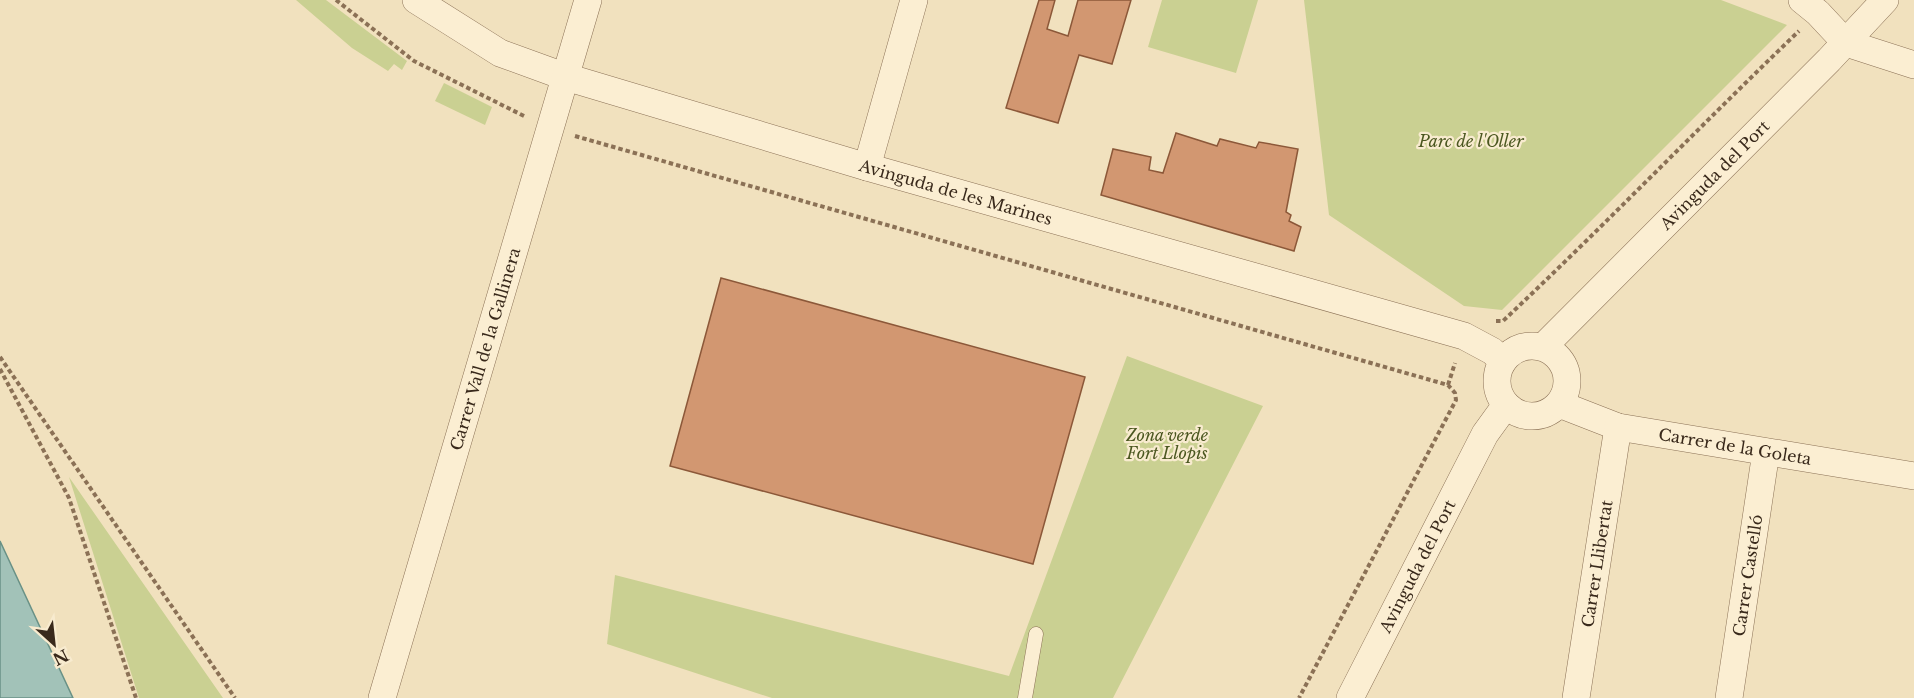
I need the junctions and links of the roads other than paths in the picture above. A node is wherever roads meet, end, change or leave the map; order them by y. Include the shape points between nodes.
1 (416, 0) edge
2 (588, 0) edge
3 (914, 0) edge
4 (1885, 0) edge
5 (1810, 7) edge
6 (1846, 43) junction
7 (1914, 65) edge
8 (566, 77) junction
9 (867, 167) junction
10 (1543, 347) junction
11 (1503, 361) junction
12 (1559, 404) junction
13 (1506, 405) junction
14 (1618, 428) junction
15 (1766, 452) junction
16 (1914, 476) edge
17 (1036, 634) dead end
18 (382, 698) edge
19 (1025, 698) edge
20 (1350, 698) edge
21 (1576, 698) edge
22 (1729, 698) edge

1 - 8 street, Avinguda de les Marines via 501,53
2 - 8 street, Carrer Vall de la Gallinera
3 - 9 street
4 - 6 street, Avinguda del Port
5 - 6 street
6 - 7 street
6 - 10 street, Avinguda del Port
8 - 9 street, Avinguda de les Marines
8 - 18 street, Carrer Vall de la Gallinera
9 - 11 street, Avinguda de les Marines via 1464,336
10 - 11 street via 1521,347
10 - 12 street via 1553,352 1566,371 1568,382
11 - 13 street via 1497,383
12 - 13 street via 1538,416 1526,416
12 - 14 street, Carrer de la Goleta
13 - 20 street, Avinguda del Port via 1485,434
14 - 15 street, Carrer de la Goleta
14 - 21 street, Carrer Llibertat
15 - 16 street, Carrer de la Goleta
15 - 22 street, Carrer Castelló
17 - 19 lane

